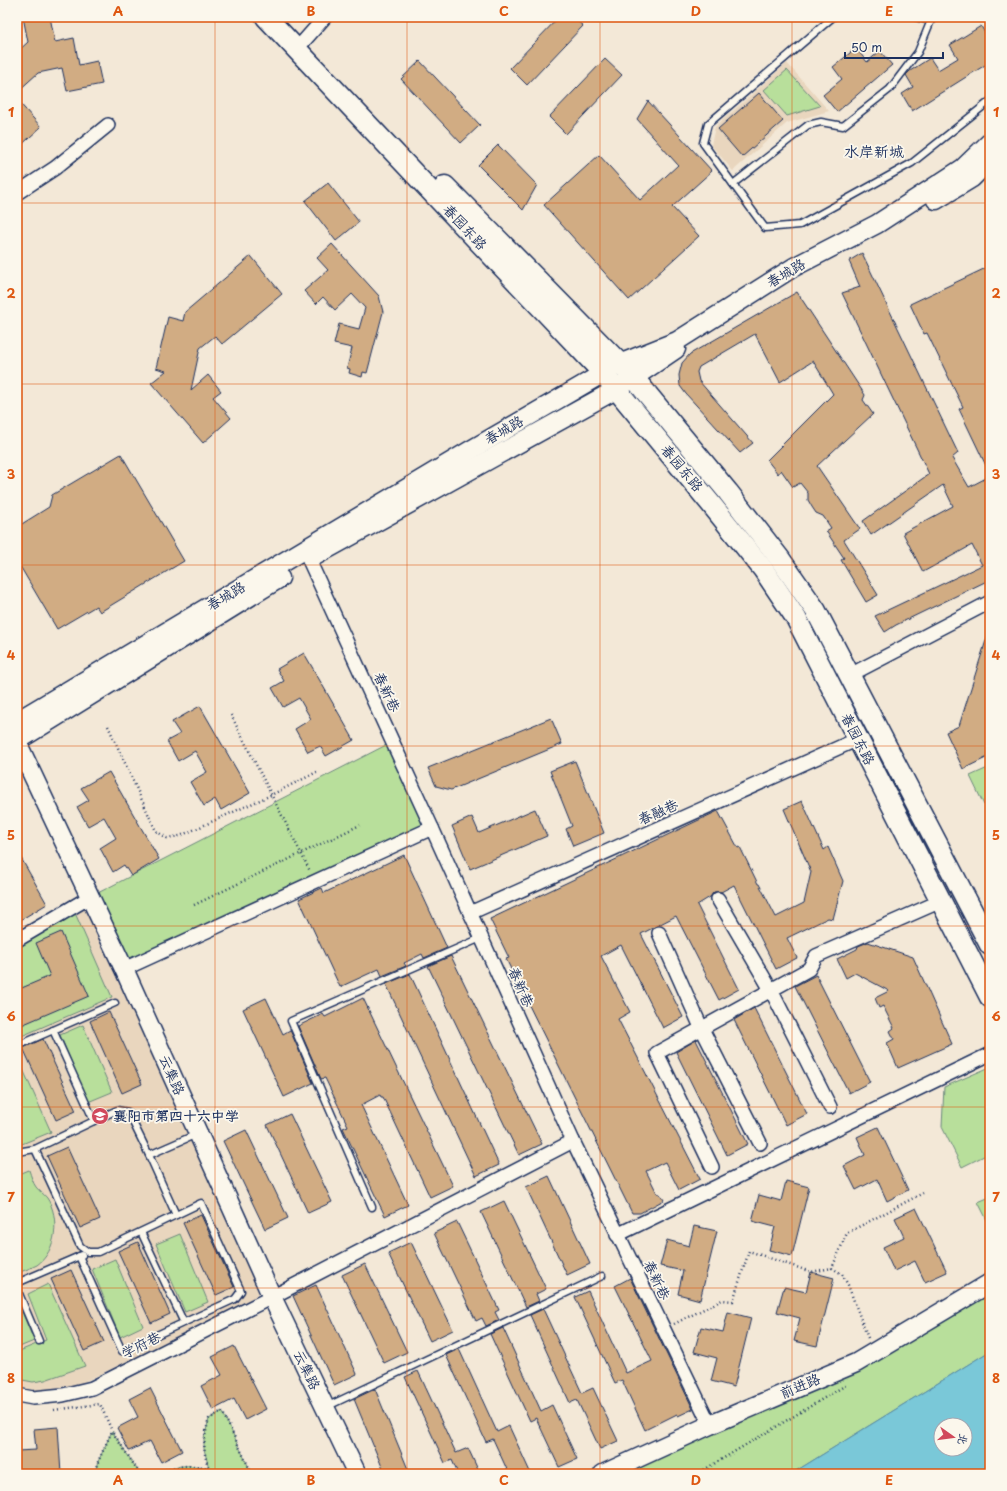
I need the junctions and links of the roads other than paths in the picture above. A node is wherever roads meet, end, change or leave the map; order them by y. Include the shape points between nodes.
1 (266, 17) edge
2 (282, 17) edge
3 (325, 17) edge
4 (833, 17) edge
5 (915, 17) edge
6 (943, 17) edge
7 (932, 18) junction
8 (304, 42) junction
9 (990, 101) edge
10 (108, 125) dead end
11 (990, 142) edge
12 (990, 160) edge
13 (733, 184) junction
14 (17, 193) edge
15 (611, 369) junction
16 (634, 378) junction
17 (617, 389) junction
18 (309, 560) junction
19 (990, 602) edge
20 (850, 675) junction
21 (17, 721) edge
22 (858, 739) junction
23 (17, 742) edge
24 (432, 828) junction
25 (90, 897) junction
26 (718, 898) dead end
27 (941, 901) junction
28 (470, 913) junction
29 (659, 934) dead end
30 (481, 938) junction
31 (17, 940) edge
32 (990, 945) edge
33 (124, 969) junction
34 (771, 990) junction
35 (990, 997) edge
36 (115, 1003) dead end
37 (702, 1028) junction
38 (52, 1030) junction
39 (17, 1046) edge
40 (990, 1054) edge
41 (830, 1108) dead end
42 (94, 1121) junction
43 (198, 1133) junction
44 (573, 1141) junction
45 (760, 1143) dead end
46 (35, 1149) junction
47 (17, 1152) edge
48 (148, 1155) junction
49 (712, 1167) dead end
50 (372, 1207) dead end
51 (176, 1215) junction
52 (141, 1232) junction
53 (617, 1235) junction
54 (88, 1252) junction
55 (79, 1256) junction
56 (602, 1276) dead end
57 (17, 1283) edge
58 (990, 1283) edge
59 (17, 1289) edge
60 (272, 1297) junction
61 (184, 1323) junction
62 (39, 1341) dead end
63 (17, 1395) edge
64 (325, 1408) junction
65 (710, 1425) junction
66 (357, 1474) edge
67 (603, 1474) edge

1 - 15 main road, 春园东路
2 - 8 main road, 春园东路
3 - 8 street
4 - 13 lane via 708,124 703,143
5 - 7 lane
6 - 7 lane
7 - 13 lane via 918,52 890,89 843,126 820,122 808,125
8 - 15 main road, 春园东路
9 - 13 lane via 912,163 800,225 765,228
10 - 14 street via 55,168
11 - 15 street, 春城路 via 963,168 877,224 794,267 677,341
12 - 16 street, 春城路 via 972,178 881,235 687,342
15 - 16 main road, 春园东路
15 - 17 main road, 春园东路
15 - 21 street, 春城路
16 - 17 street, 春城路
16 - 20 main road, 春园东路 via 780,559 816,611
17 - 18 street, 春城路
17 - 22 main road, 春园东路 via 763,569 796,618
18 - 23 street, 春城路
18 - 24 street, 春新巷
19 - 20 street
20 - 32 main road, 春园东路
22 - 27 main road, 春园东路
22 - 28 street, 春融巷
23 - 25 street, 云集路
24 - 28 street, 春新巷
24 - 33 street
25 - 31 street
25 - 33 street, 云集路
26 - 34 street
27 - 34 street via 816,956 809,969
27 - 35 main road, 春园东路
28 - 30 street, 春新巷
29 - 37 street
30 - 44 street, 春新巷
30 - 50 lane via 291,1021
33 - 43 street, 云集路
34 - 37 street
34 - 41 street
36 - 38 lane
37 - 45 street
37 - 49 street via 657,1052
38 - 39 lane
38 - 42 lane
40 - 53 street
42 - 46 lane
42 - 48 lane via 117,1110 128,1112
43 - 48 lane
43 - 60 street, 云集路
44 - 53 street, 春新巷
44 - 60 street, 学府巷
46 - 47 lane
46 - 54 lane via 80,1246
48 - 51 lane
51 - 52 lane
51 - 61 lane via 201,1203 241,1291 235,1299
52 - 54 lane via 98,1252
52 - 61 lane
53 - 65 street, 春新巷
54 - 55 lane
55 - 57 lane
55 - 61 lane via 122,1351
56 - 64 lane
58 - 65 street, 前进路 via 856,1363
59 - 62 lane
60 - 63 street, 学府巷 via 92,1388 63,1395 33,1398
60 - 64 street, 云集路
64 - 66 street, 云集路
65 - 67 street, 前进路

